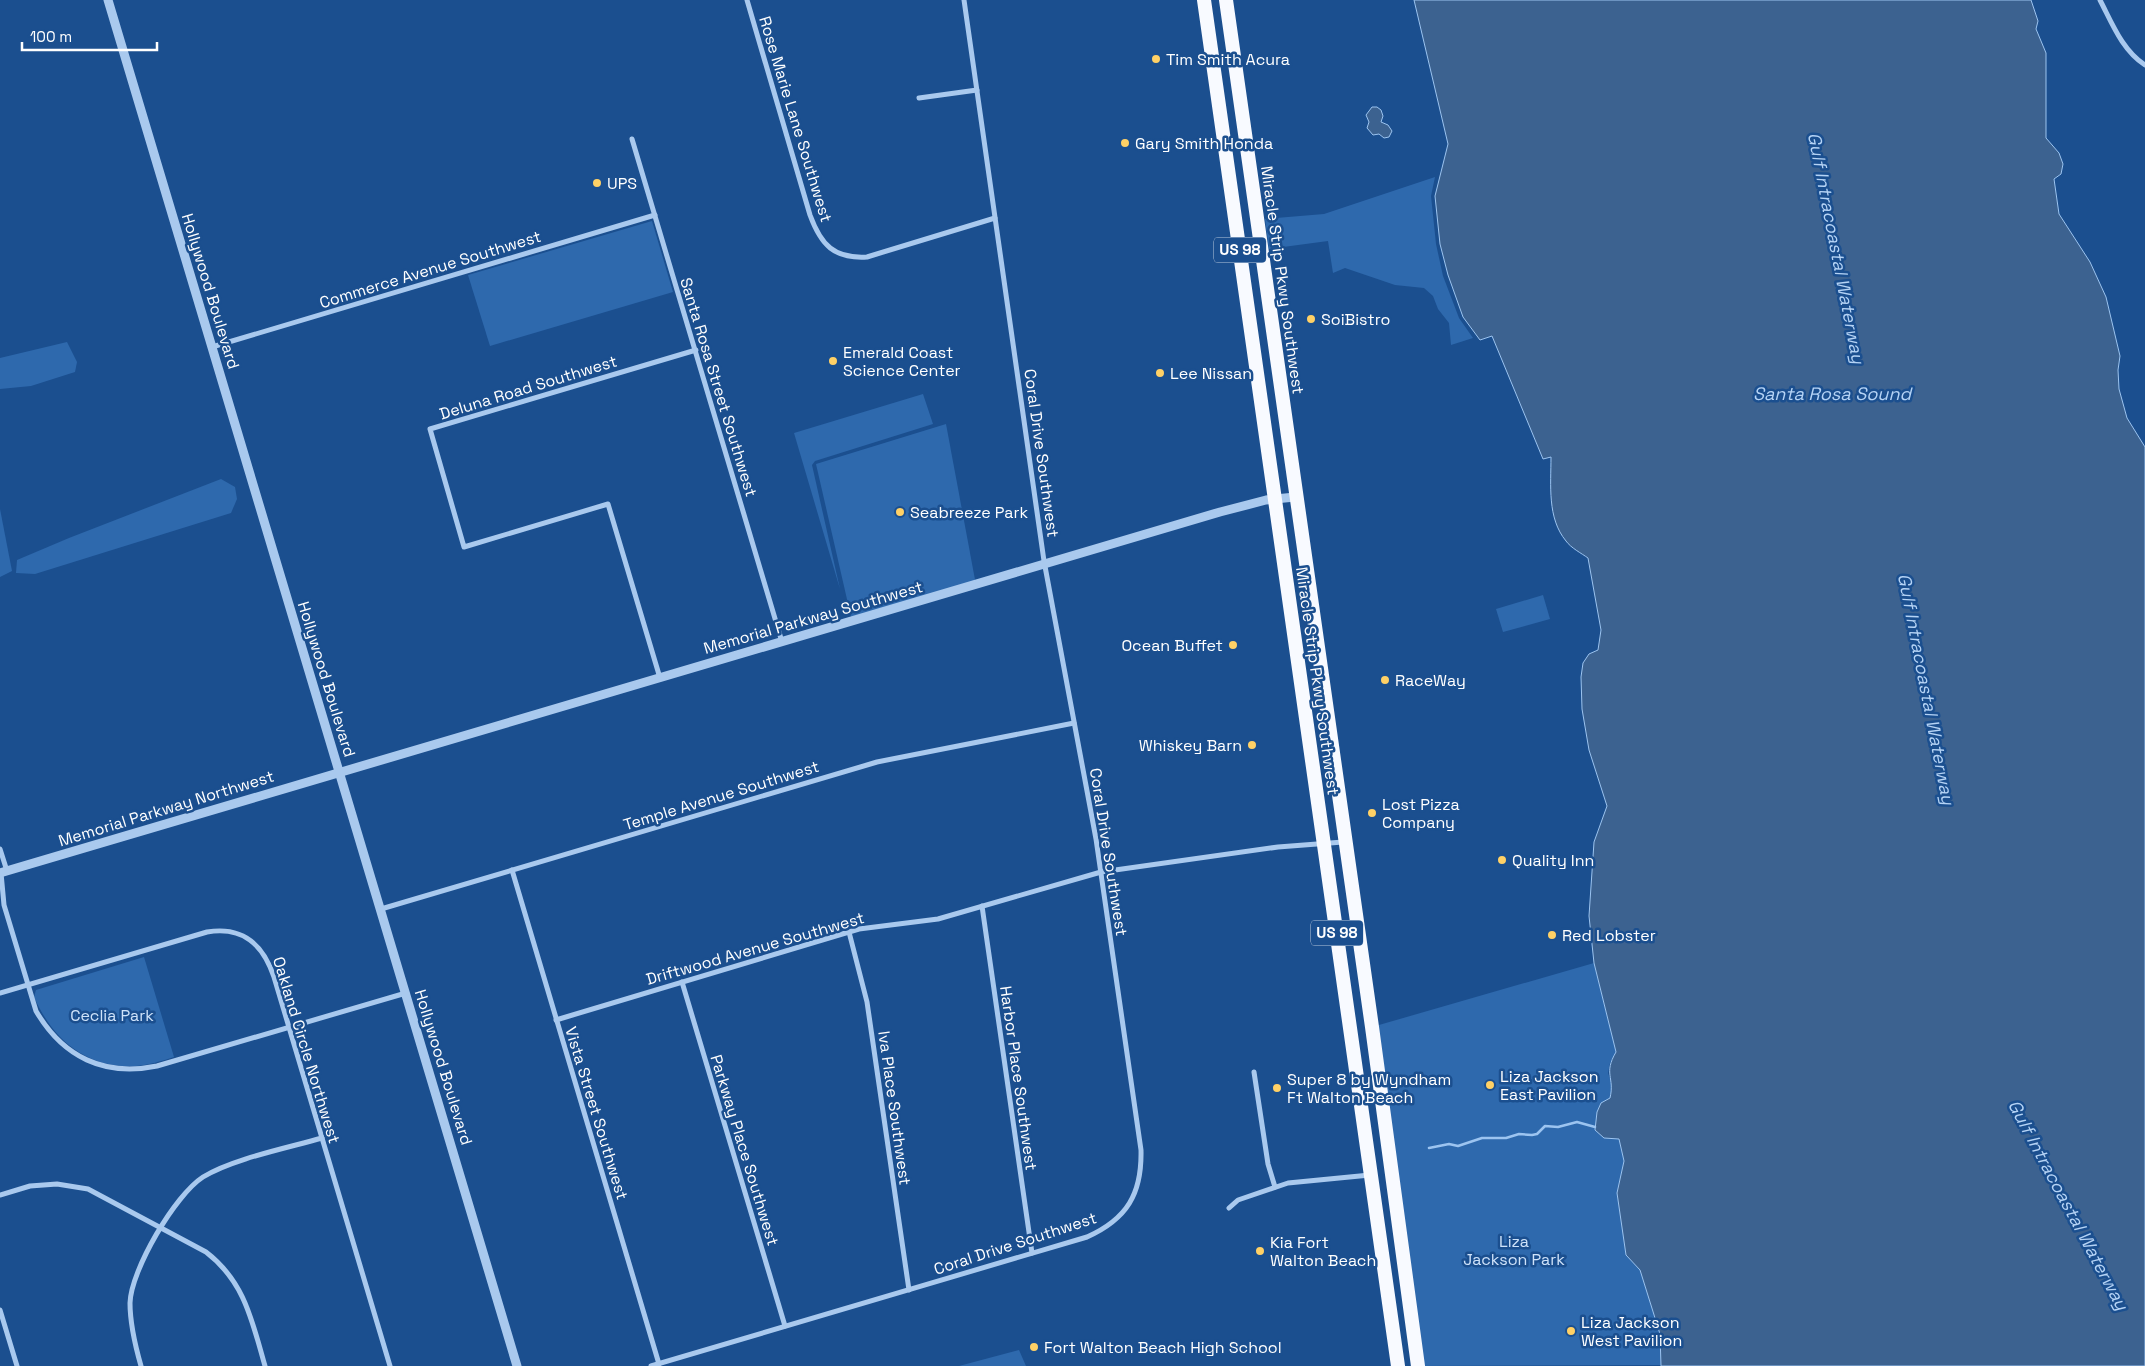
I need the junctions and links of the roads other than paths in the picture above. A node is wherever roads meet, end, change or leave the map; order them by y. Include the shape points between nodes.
1 (108, 0) edge
2 (747, 0) edge
3 (964, 0) edge
4 (1204, 0) edge
5 (1226, 0) edge
6 (2100, 0) edge
7 (2145, 65) edge
8 (977, 90) junction
9 (919, 98) dead end
10 (632, 139) dead end
11 (655, 215) junction
12 (995, 218) junction
13 (212, 346) junction
14 (696, 350) junction
15 (1296, 497) junction
16 (1275, 500) junction
17 (1045, 564) junction
18 (782, 642) junction
19 (660, 678) junction
20 (1074, 723) junction
21 (340, 772) junction
22 (1346, 842) junction
23 (1324, 844) junction
24 (0, 849) edge
25 (512, 870) junction
26 (3, 872) edge
27 (1101, 872) junction
28 (982, 906) junction
29 (380, 909) junction
30 (849, 932) junction
31 (682, 982) junction
32 (28, 985) junction
33 (406, 993) junction
34 (0, 994) edge
35 (556, 1020) junction
36 (289, 1027) junction
37 (1254, 1072) dead end
38 (322, 1138) junction
39 (1371, 1175) junction
40 (1275, 1187) junction
41 (0, 1195) edge
42 (1229, 1208) dead end
43 (162, 1227) junction
44 (1032, 1253) junction
45 (909, 1290) junction
46 (0, 1310) edge
47 (785, 1326) junction
48 (659, 1364) junction
49 (17, 1366) edge
50 (141, 1366) edge
51 (265, 1366) edge
52 (390, 1366) edge
53 (517, 1366) edge
54 (651, 1366) edge
55 (1398, 1366) edge
56 (1418, 1366) edge

1 - 13 street, Hollywood Boulevard
2 - 12 street, Rose Marie Lane Southwest via 810,215 816,231 830,248 847,256 867,257
3 - 8 street, Coral Drive Southwest
4 - 16 highway, Miracle Strip Pkwy Southwest / US 98
5 - 15 highway, Miracle Strip Pkwy Southwest / US 98
6 - 7 street via 2119,37 2131,54
8 - 9 street
8 - 12 street, Coral Drive Southwest
10 - 11 street, Santa Rosa Street Southwest
11 - 13 street, Commerce Avenue Southwest
11 - 14 street, Santa Rosa Street Southwest
12 - 17 street, Coral Drive Southwest
13 - 21 street, Hollywood Boulevard
14 - 18 street, Santa Rosa Street Southwest
14 - 19 street, Deluna Road Southwest via 430,429 464,547 608,504
15 - 16 street, Memorial Parkway Southwest
15 - 22 highway, Miracle Strip Pkwy Southwest / US 98
16 - 17 street, Memorial Parkway Southwest via 1220,512
16 - 23 highway, Miracle Strip Pkwy Southwest / US 98
17 - 18 street, Memorial Parkway Southwest
17 - 20 street, Coral Drive Southwest
18 - 19 street, Memorial Parkway Southwest
19 - 21 street, Memorial Parkway Southwest
20 - 25 street, Temple Avenue Southwest via 876,762
20 - 27 street, Coral Drive Southwest
21 - 26 street, Memorial Parkway Northwest
21 - 29 street, Hollywood Boulevard
22 - 23 street, Driftwood Avenue Southwest
22 - 56 highway, Miracle Strip Pkwy Southwest / US 98
23 - 27 street, Driftwood Avenue Southwest via 1278,847
23 - 39 highway, Miracle Strip Pkwy Southwest / US 98
24 - 26 street
25 - 29 street, Temple Avenue Southwest
25 - 35 street, Vista Street Southwest
26 - 32 street via 4,905
27 - 28 street, Driftwood Avenue Southwest
27 - 44 street, Coral Drive Southwest via 1141,1150 1140,1181 1127,1208 1102,1230
28 - 30 street, Driftwood Avenue Southwest via 922,922
28 - 44 street, Harbor Place Southwest
29 - 33 street, Hollywood Boulevard
30 - 31 street, Driftwood Avenue Southwest
30 - 45 street, Iva Place Southwest via 867,1002
31 - 35 street, Driftwood Avenue Southwest
31 - 47 street, Parkway Place Southwest
32 - 34 street, Oakland Circle Northwest
32 - 36 street via 36,1011 58,1041 88,1061 118,1069 157,1066
32 - 36 street, Oakland Circle Northwest via 207,932 227,931 250,940 264,954
33 - 36 street
33 - 53 street, Hollywood Boulevard
35 - 48 street, Vista Street Southwest
36 - 38 street, Oakland Circle Northwest
37 - 40 street via 1268,1164
38 - 43 street via 234,1164 206,1176 188,1189
38 - 52 street, Oakland Circle Northwest
39 - 40 street via 1294,1182
39 - 55 highway, Miracle Strip Pkwy Southwest / US 98
40 - 42 street via 1238,1200
41 - 43 street via 30,1186 73,1185 102,1195
43 - 50 street via 140,1266 130,1302 132,1329
43 - 51 street via 206,1252 231,1276 248,1307
44 - 45 street, Coral Drive Southwest
45 - 47 street, Coral Drive Southwest
46 - 49 street
47 - 48 street, Coral Drive Southwest
48 - 54 street, Coral Drive Southwest

